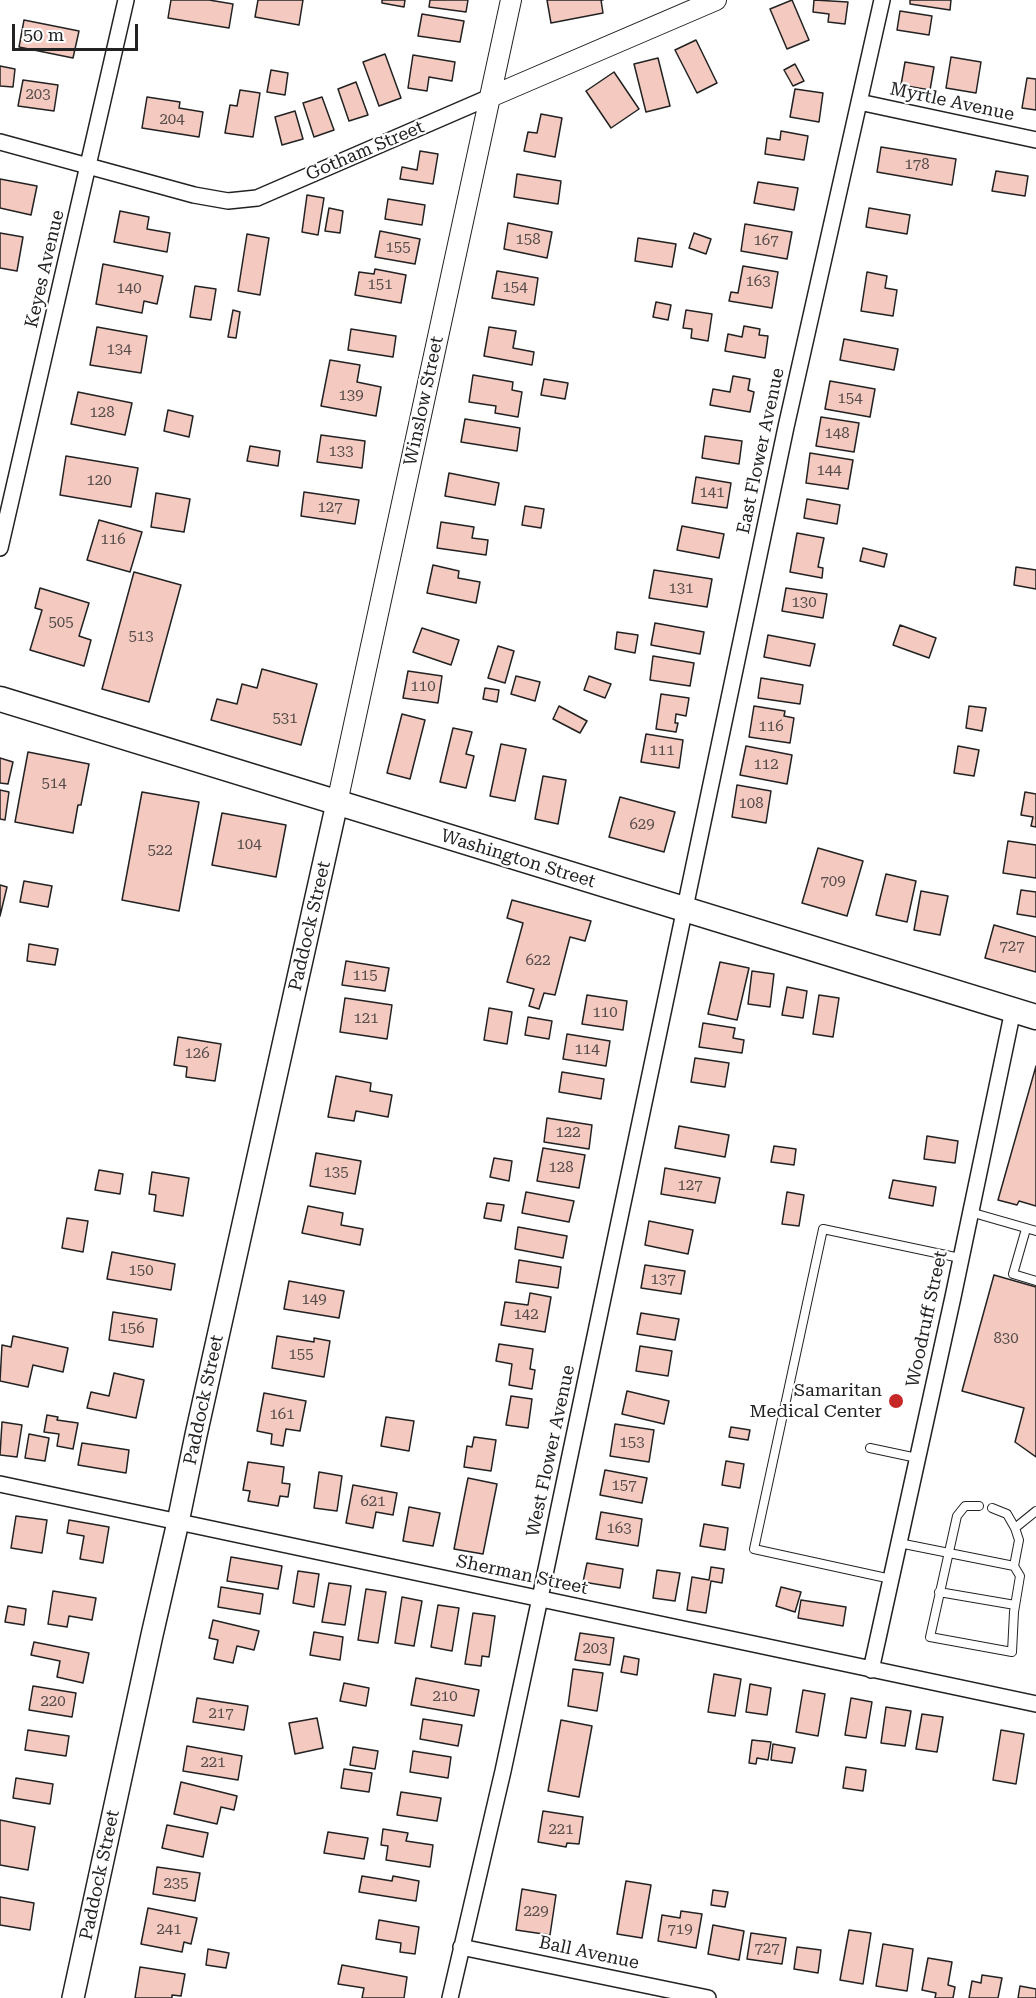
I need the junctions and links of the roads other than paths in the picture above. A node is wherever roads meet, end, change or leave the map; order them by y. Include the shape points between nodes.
1 (126, 0) edge
2 (511, 0) edge
3 (716, 0) edge
4 (882, 0) edge
5 (490, 97) junction
6 (860, 102) junction
7 (1036, 140) edge
8 (0, 142) edge
9 (89, 166) junction
10 (0, 548) edge
11 (0, 699) edge
12 (337, 803) junction
13 (686, 911) junction
14 (1013, 1010) junction
15 (1036, 1017) edge
16 (970, 1212) junction
17 (1026, 1228) junction
18 (1036, 1232) edge
19 (960, 1258) junction
20 (1036, 1281) edge
21 (870, 1448) dead end
22 (917, 1458) junction
23 (0, 1484) edge
24 (979, 1506) dead end
25 (992, 1508) dead end
26 (1036, 1511) edge
27 (178, 1522) junction
28 (1015, 1528) junction
29 (899, 1543) junction
30 (948, 1553) junction
31 (1014, 1566) junction
32 (891, 1579) junction
33 (939, 1592) junction
34 (540, 1598) junction
35 (1015, 1605) junction
36 (871, 1670) junction
37 (1036, 1704) edge
38 (461, 1947) junction
39 (73, 1998) edge
40 (450, 1998) edge
41 (708, 1998) edge

1 - 9 street, Keyes Avenue
2 - 5 street, Winslow Street
3 - 5 street, Gotham Street
4 - 6 street, East Flower Avenue
5 - 9 street, Gotham Street via 257,198 228,201 194,195
5 - 12 street, Winslow Street
6 - 7 street, Myrtle Avenue
6 - 13 street, East Flower Avenue via 786,427
8 - 9 street, Gotham Street
9 - 10 street, Keyes Avenue
11 - 12 main road, Washington Street
12 - 13 main road, Washington Street
12 - 27 main road, Paddock Street
13 - 14 main road, Washington Street
13 - 34 street, West Flower Avenue
14 - 15 main road, Washington Street
14 - 16 street, Woodruff Street
16 - 17 lane
16 - 19 street, Woodruff Street
17 - 18 lane
17 - 20 lane via 1013,1274
19 - 22 street, Woodruff Street
19 - 32 lane via 823,1229 754,1549
21 - 22 lane
22 - 29 street, Woodruff Street
23 - 27 street, Sherman Street
24 - 30 lane via 965,1506 957,1516
25 - 28 lane via 1007,1514
26 - 28 lane
27 - 34 street, Sherman Street
27 - 39 main road, Paddock Street
28 - 31 lane via 1018,1540
29 - 30 lane
29 - 32 street, Woodruff Street
30 - 31 lane
30 - 33 lane
31 - 35 lane via 1020,1576
32 - 36 street, Woodruff Street
33 - 35 lane
33 - 35 lane via 930,1637 1012,1652
34 - 36 street, Sherman Street
34 - 38 street, West Flower Avenue
36 - 37 street, Sherman Street
38 - 40 street, West Flower Avenue
38 - 41 street, Ball Avenue

